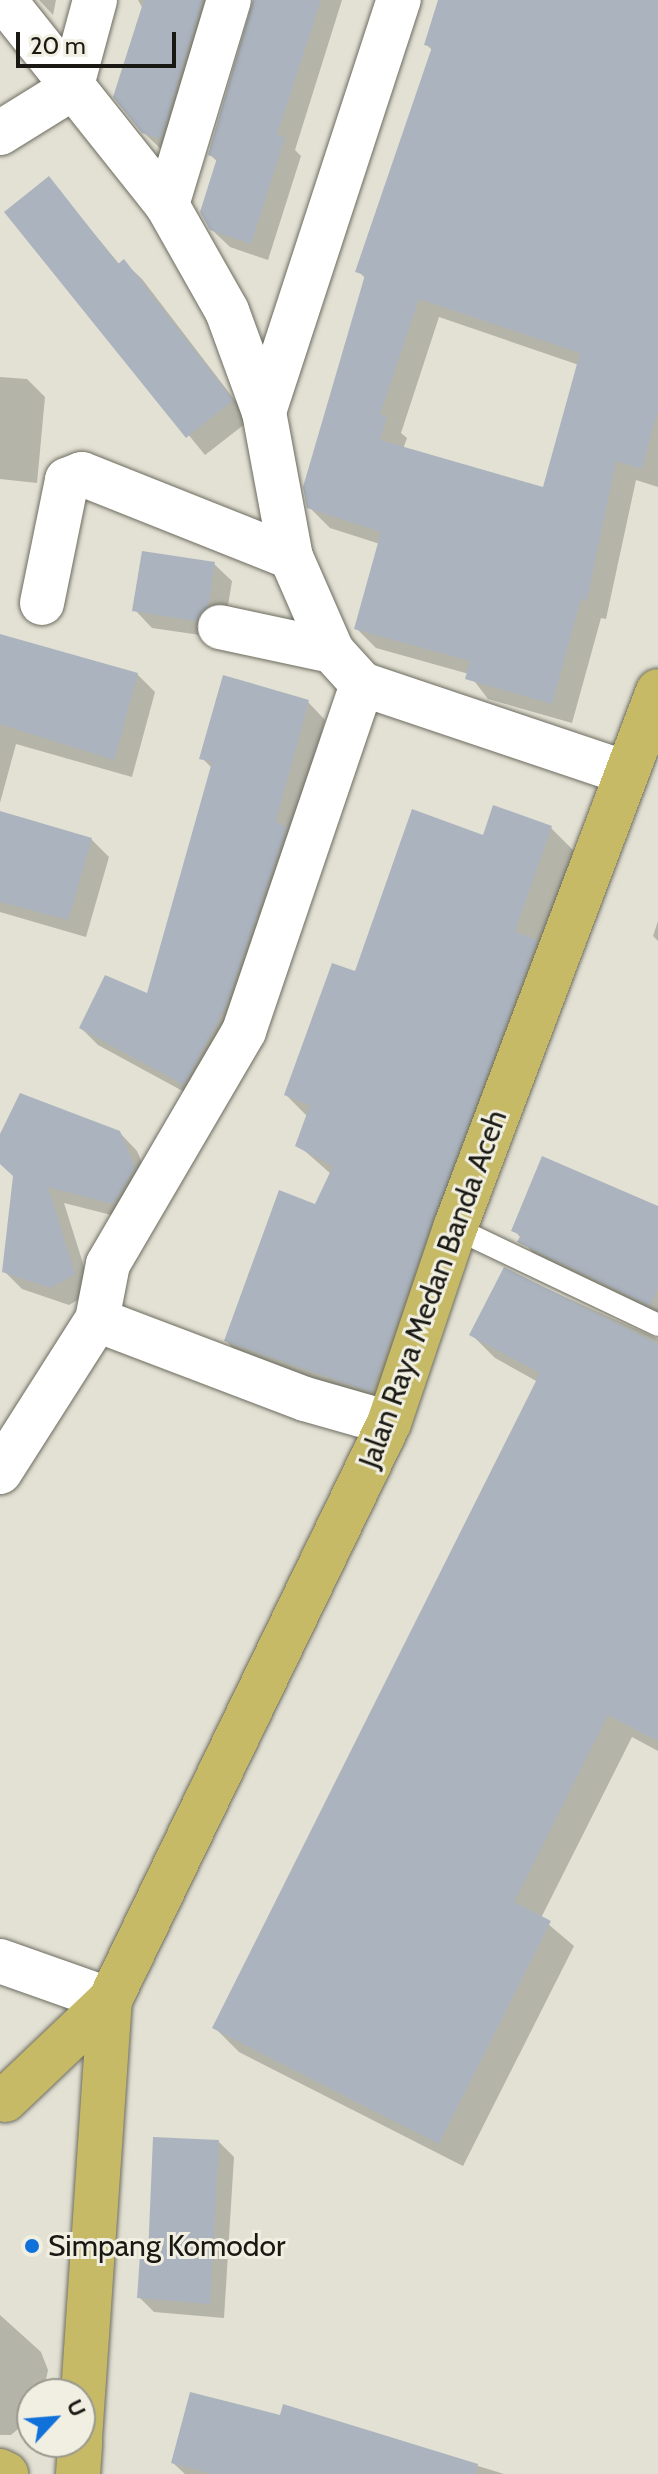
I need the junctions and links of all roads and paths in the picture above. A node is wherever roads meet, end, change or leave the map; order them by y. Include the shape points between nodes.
1 (4, 0) edge
2 (95, 0) edge
3 (229, 0) edge
4 (399, 0) edge
5 (71, 89) junction
6 (0, 133) edge
7 (167, 205) junction
8 (264, 412) junction
9 (291, 557) junction
10 (42, 603) dead end
11 (220, 627) dead end
12 (332, 651) junction
13 (362, 684) junction
14 (658, 691) edge
15 (626, 773) junction
16 (455, 1228) junction
17 (97, 1320) junction
18 (658, 1325) edge
19 (389, 1423) junction
20 (0, 1472) edge
21 (0, 1961) edge
22 (110, 2000) junction
23 (5, 2100) dead end
24 (84, 2378) edge
25 (0, 2471) edge
26 (6, 2474) edge

1 - 5 street
2 - 5 street
3 - 7 street
4 - 8 street
5 - 6 street
5 - 7 street
7 - 8 street via 227,311
8 - 9 street
9 - 10 street via 82,474 67,480
9 - 12 street
11 - 12 street
12 - 13 street
13 - 15 street
13 - 17 street via 244,1031 108,1264
14 - 15 highway, Jalan Raya Medan Banda Aceh
15 - 16 highway, Jalan Raya Medan Banda Aceh
16 - 18 lane
16 - 19 highway, Jalan Raya Medan Banda Aceh
17 - 19 street via 305,1399
17 - 20 street
19 - 22 highway, Jalan Raya Medan Banda Aceh
21 - 22 street
22 - 23 highway, Jalan Raya Medan Banda Aceh
22 - 24 highway
25 - 26 highway

